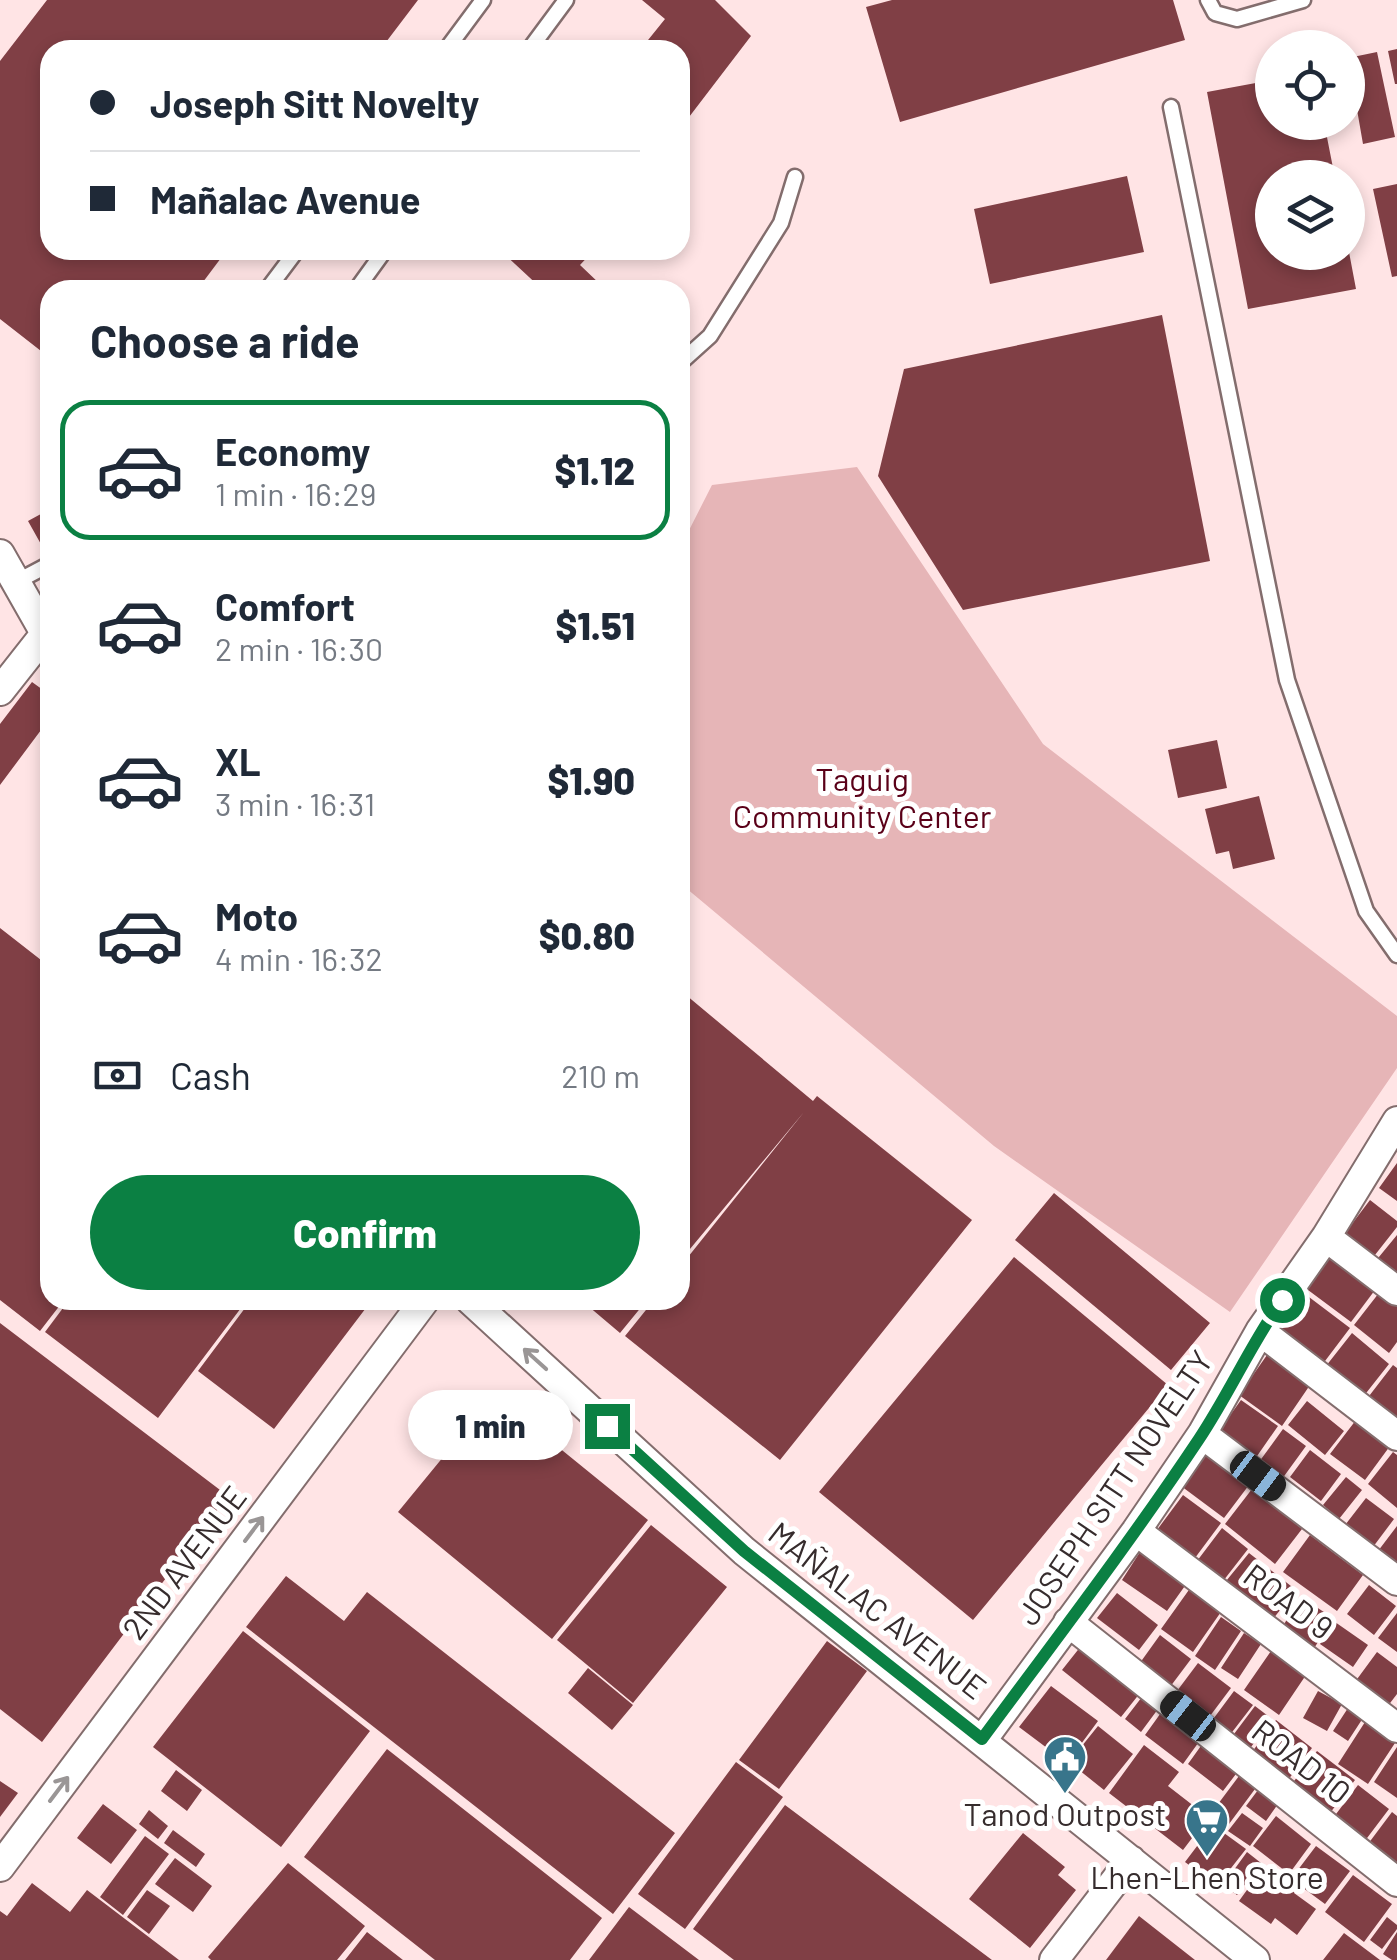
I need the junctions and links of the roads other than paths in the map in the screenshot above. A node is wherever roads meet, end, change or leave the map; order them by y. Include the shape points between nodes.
1 (483, 0) edge
2 (566, 0) edge
3 (1208, 0) edge
4 (1302, 0) edge
5 (453, 40) edge
6 (537, 40) edge
7 (1171, 107) dead end
8 (795, 177) dead end
9 (690, 354) edge
10 (0, 554) edge
11 (40, 569) edge
12 (16, 582) junction
13 (40, 624) edge
14 (40, 645) edge
15 (4, 677) edge
16 (1397, 955) edge
17 (1393, 1138) edge
18 (1326, 1236) junction
19 (1397, 1291) edge
20 (418, 1310) edge
21 (481, 1310) edge
22 (1260, 1332) junction
23 (1202, 1434) junction
24 (1397, 1436) edge
25 (1136, 1531) junction
26 (1397, 1581) edge
27 (1068, 1622) junction
28 (1397, 1728) edge
29 (982, 1739) junction
30 (1131, 1860) junction
31 (0, 1867) edge
32 (1397, 1882) edge
33 (1054, 1960) edge
34 (1255, 1960) edge

1 - 5 lane
2 - 6 lane
3 - 4 lane via 1215,13 1237,18
7 - 16 lane via 1287,680 1366,911
8 - 9 lane via 781,223 710,336
10 - 12 street
11 - 12 lane
12 - 13 street
14 - 15 street
17 - 18 street, JOSEPH SITT NOVELTY
18 - 19 street
18 - 22 street, JOSEPH SITT NOVELTY
31 -> 20 street, 2ND AVENUE
29 -> 21 street, MAÑALAC AVENUE via 744,1551
22 - 23 street, JOSEPH SITT NOVELTY
22 - 24 street
23 - 25 street, JOSEPH SITT NOVELTY
23 - 26 street
25 - 27 street, JOSEPH SITT NOVELTY
25 - 28 street, ROAD 9
27 - 29 street, JOSEPH SITT NOVELTY
27 - 32 street, ROAD 10
29 - 30 street, MAÑALAC AVENUE
30 - 33 street
30 - 34 street, MAÑALAC AVENUE

